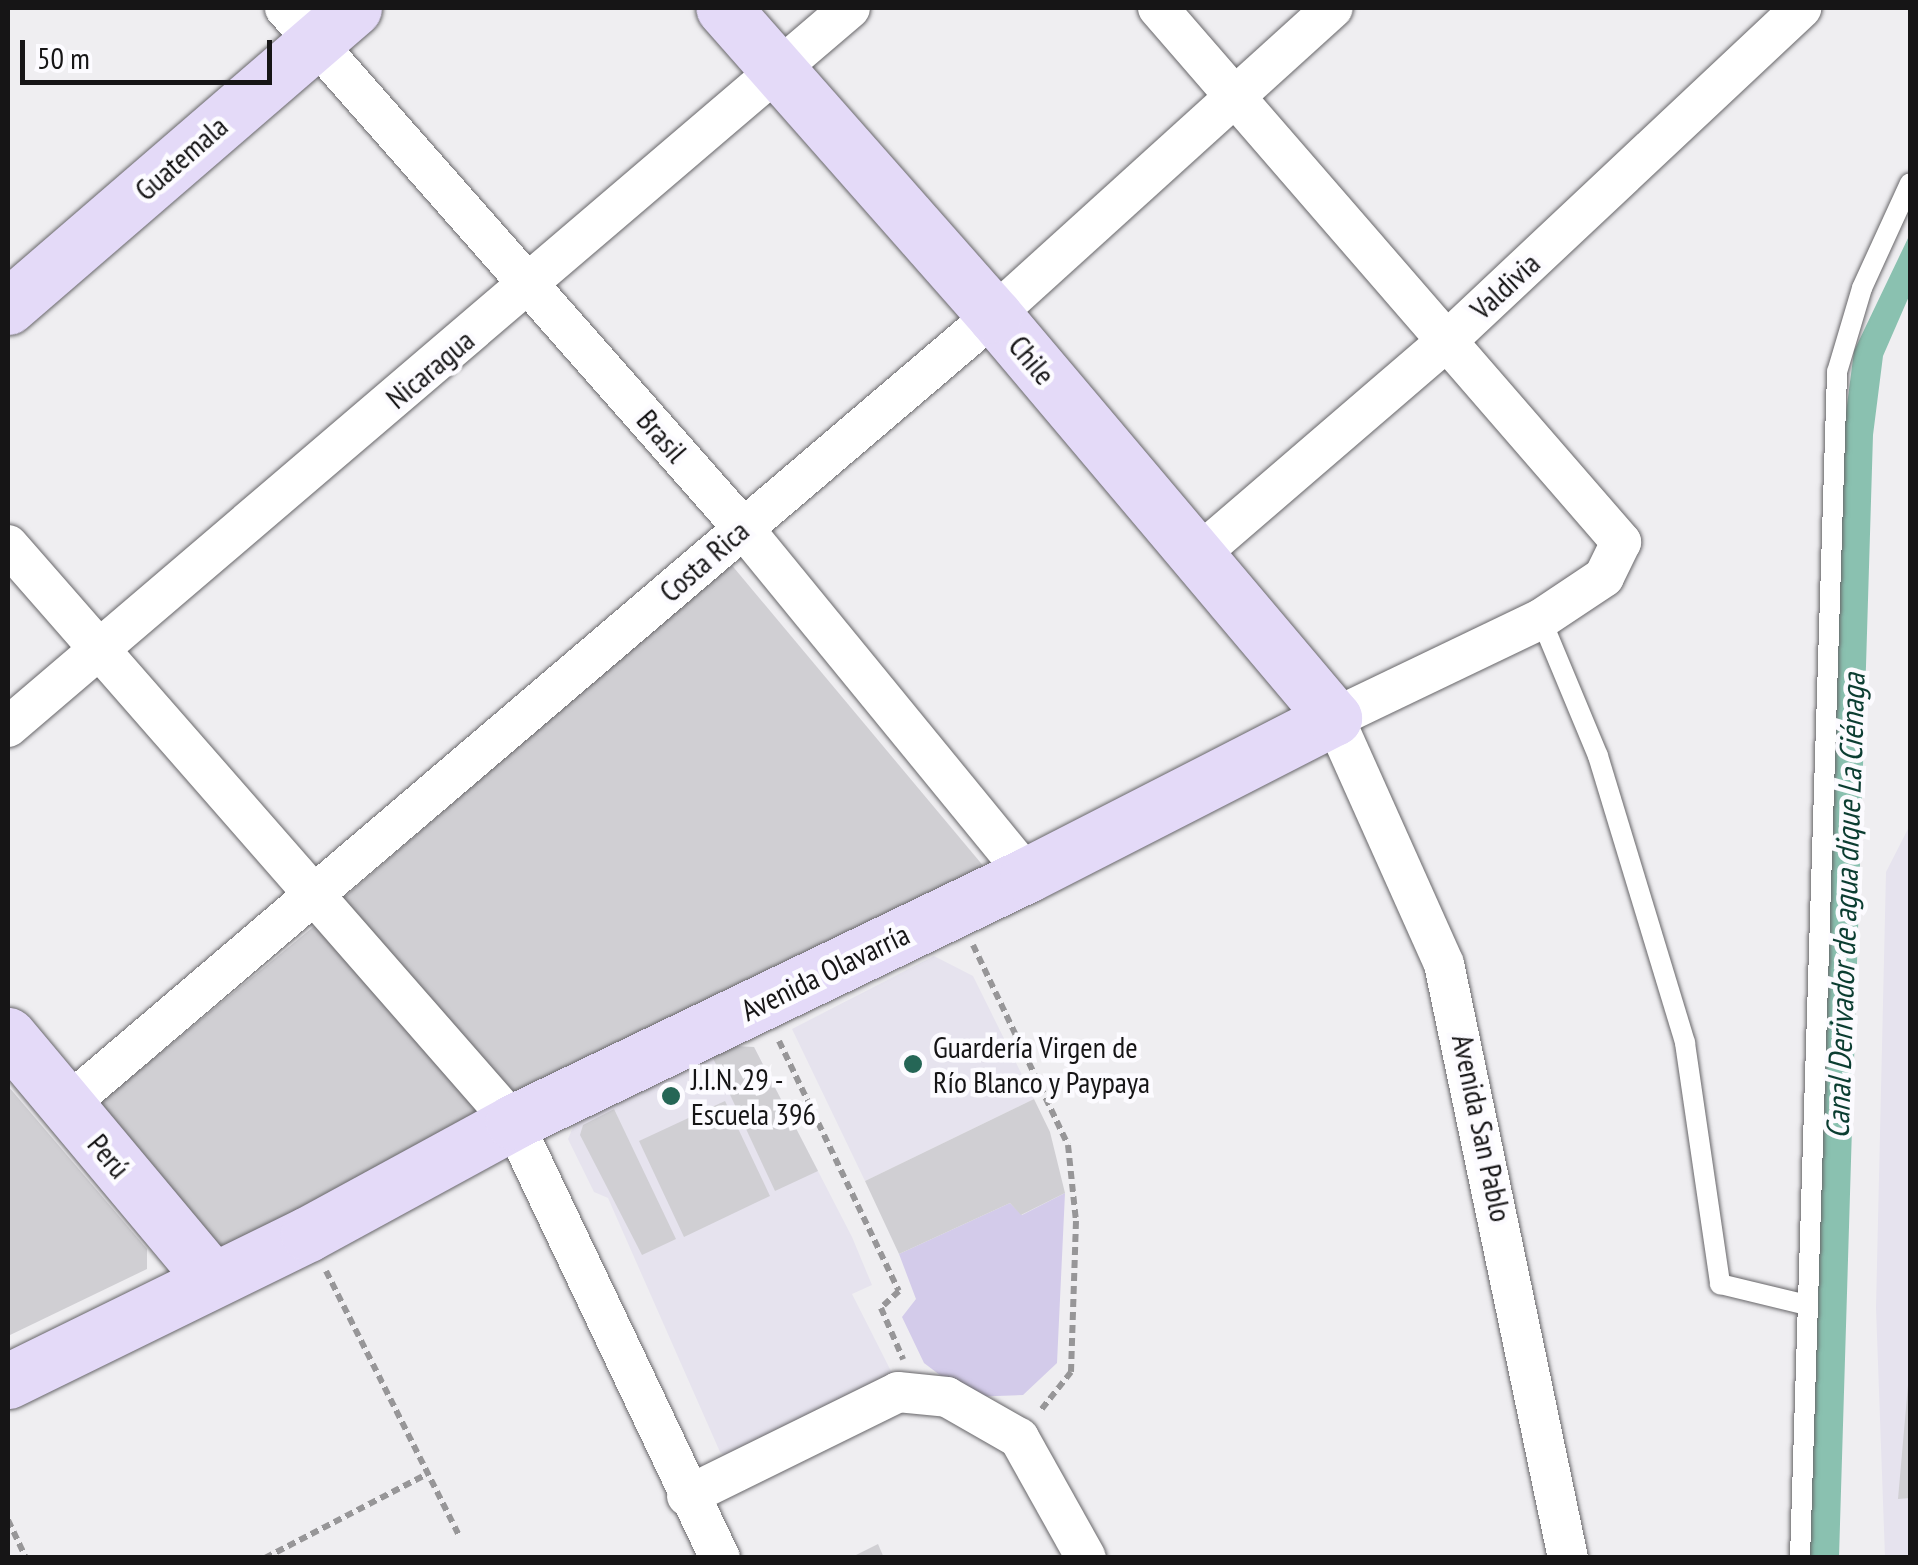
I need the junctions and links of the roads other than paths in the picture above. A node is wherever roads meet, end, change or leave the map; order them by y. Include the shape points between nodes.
1 (723, 8) edge
2 (850, 8) edge
3 (1158, 8) edge
4 (1333, 8) edge
5 (1802, 8) edge
6 (318, 19) edge
7 (780, 71) junction
8 (1235, 94) junction
9 (1910, 183) edge
10 (530, 286) junction
11 (8, 307) edge
12 (994, 314) junction
13 (1450, 338) junction
14 (743, 528) junction
15 (8, 545) edge
16 (1198, 554) junction
17 (1542, 619) junction
18 (96, 648) junction
19 (1334, 718) junction
20 (8, 727) edge
21 (1028, 875) junction
22 (319, 895) junction
23 (8, 1035) edge
24 (66, 1105) junction
25 (514, 1122) junction
26 (210, 1277) junction
27 (1807, 1305) junction
28 (8, 1380) edge
29 (687, 1496) junction
30 (720, 1558) edge
31 (1086, 1558) edge
32 (1568, 1558) edge
33 (1800, 1558) edge

1 - 7 street, Chile
2 - 7 street, Nicaragua
3 - 8 street
4 - 8 street, Costa Rica
5 - 13 street, Valdivia
6 - 10 street, Brasil
6 - 11 street, Guatemala
7 - 10 street, Nicaragua
7 - 12 street, Chile
8 - 12 street, Costa Rica
8 - 13 street
9 - 27 lane via 1862,288 1837,372
10 - 14 street, Brasil
10 - 18 street, Nicaragua
12 - 14 street, Costa Rica
12 - 16 street, Chile
13 - 16 street, Valdivia
13 - 17 street, Avenida Olavarría via 1622,542 1604,577
14 - 21 street, Brasil
14 - 22 street, Costa Rica
15 - 18 street
16 - 19 street, Chile
17 - 19 street, Avenida Olavarría
17 - 27 lane via 1598,756 1686,1043 1720,1284
18 - 20 street, Nicaragua
18 - 22 street
19 - 21 street, Avenida Olavarría
19 - 32 street, Avenida San Pablo via 1444,964
21 - 25 street, Avenida Olavarría
22 - 24 street, Costa Rica
22 - 25 street
23 - 24 street, Perú
24 - 26 street, Perú
25 - 26 street, Avenida Olavarría via 308,1234
25 - 29 street
26 - 28 street, Avenida Olavarría
27 - 33 lane
29 - 30 street
29 - 31 street via 898,1392 947,1398 1019,1438

